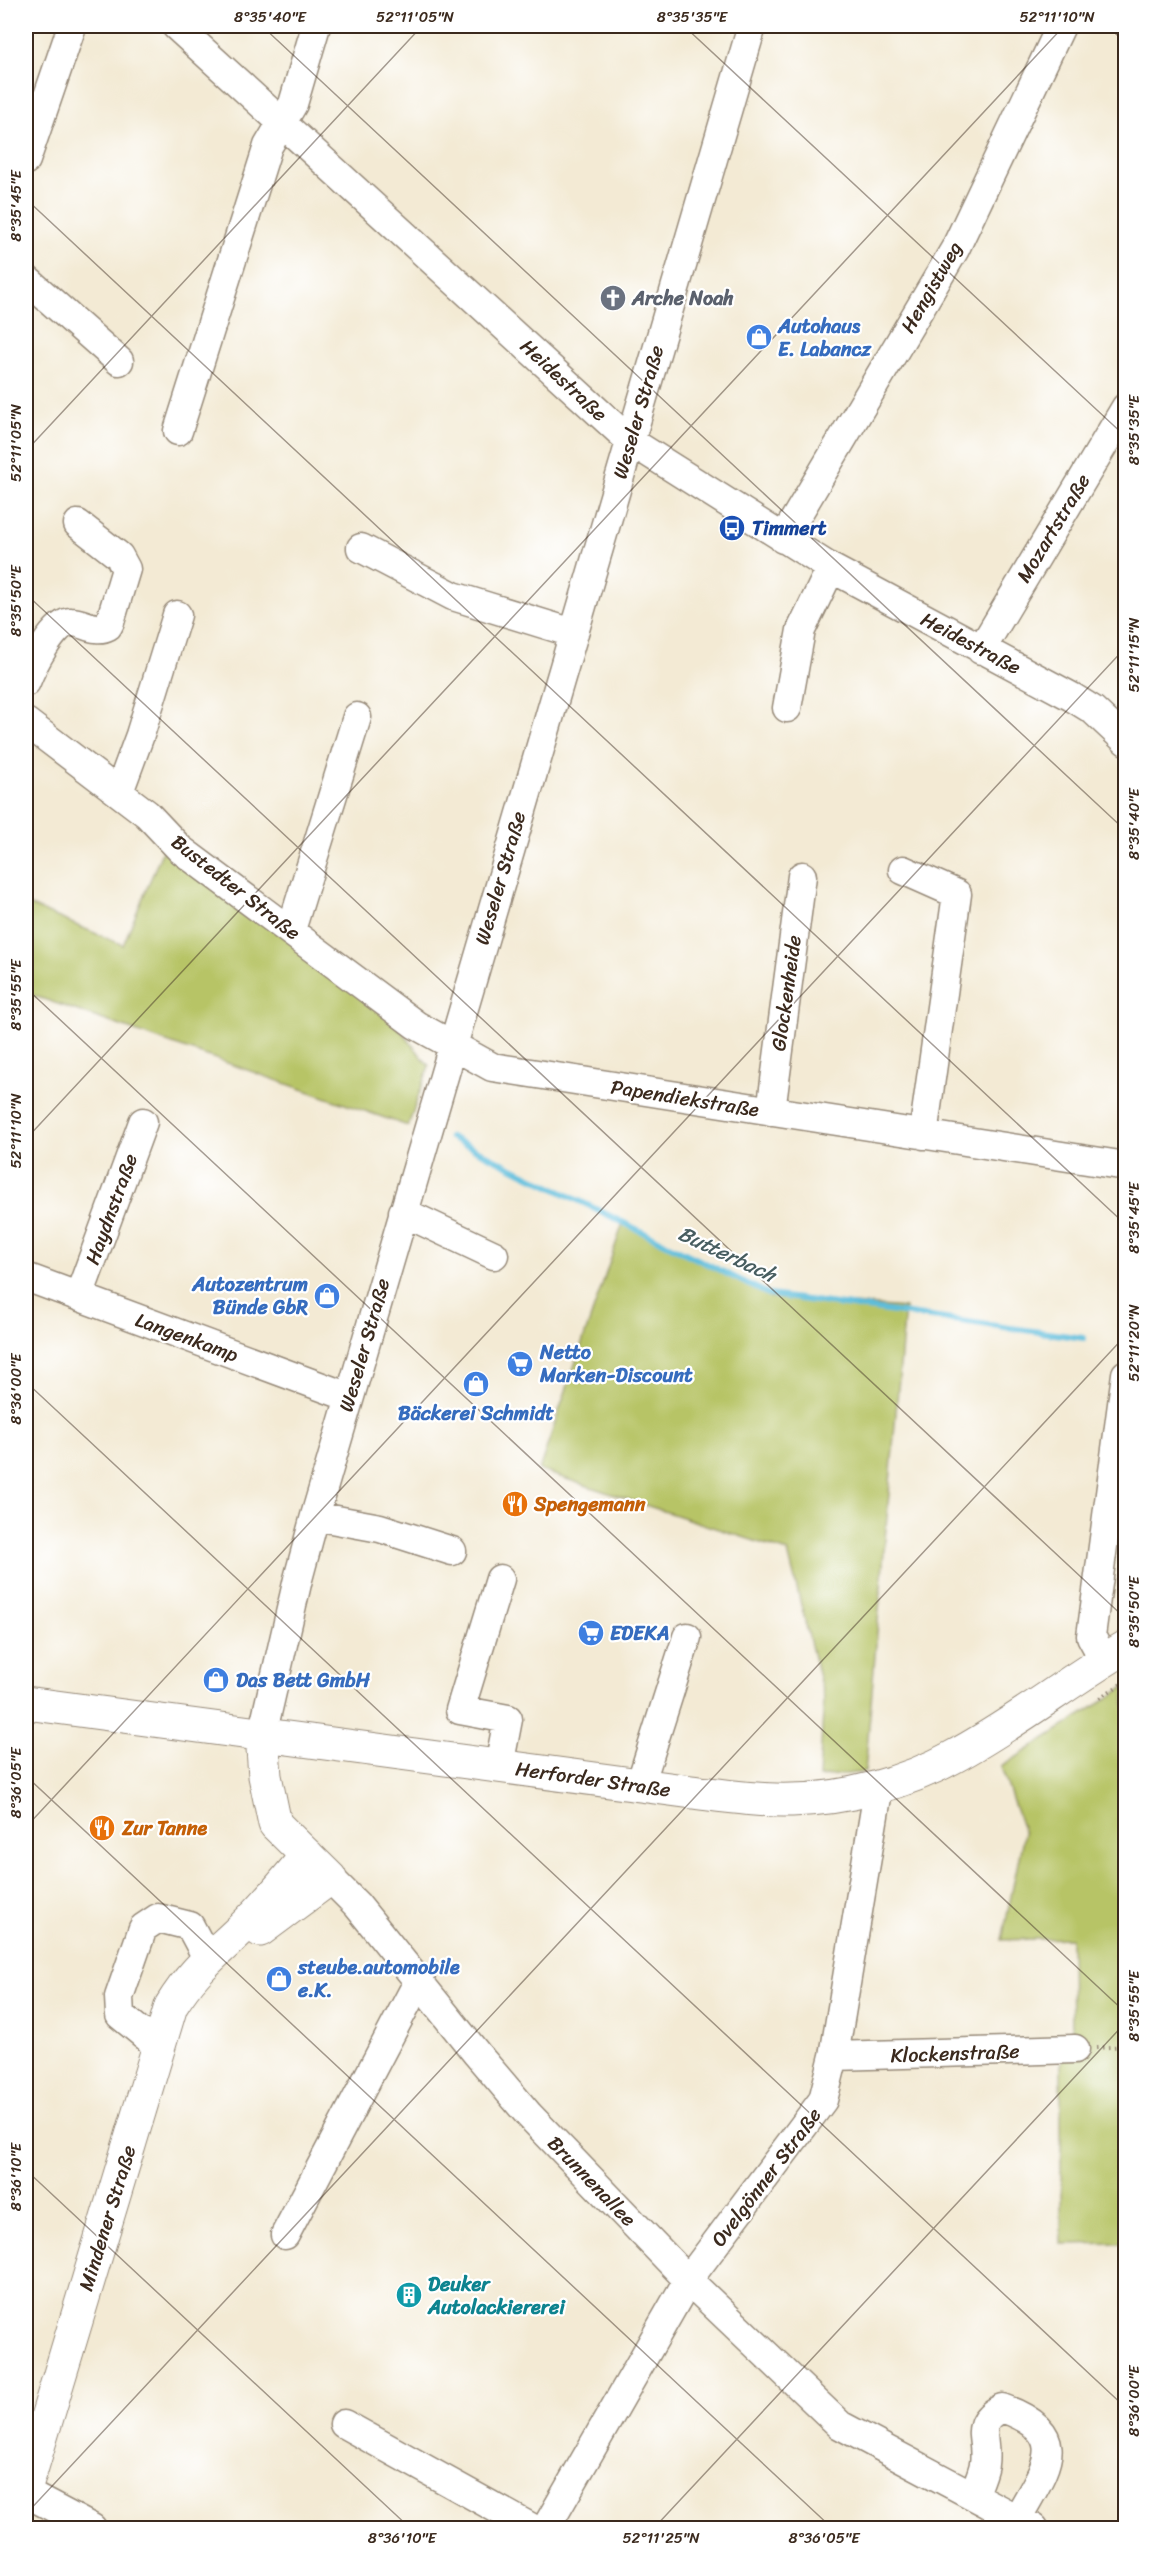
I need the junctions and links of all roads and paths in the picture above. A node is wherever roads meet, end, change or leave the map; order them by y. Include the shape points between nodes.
1 (72, 26) edge
2 (176, 26) edge
3 (316, 26) edge
4 (752, 26) edge
5 (1061, 26) edge
6 (282, 122) junction
7 (26, 155) edge
8 (26, 279) edge
9 (119, 361) dead end
10 (1125, 407) edge
11 (178, 431) dead end
12 (630, 441) junction
13 (78, 524) dead end
14 (783, 539) junction
15 (361, 548) dead end
16 (831, 568) junction
17 (177, 615) dead end
18 (573, 633) junction
19 (981, 650) junction
20 (26, 682) edge
21 (787, 708) dead end
22 (357, 717) dead end
23 (26, 722) edge
24 (1125, 741) edge
25 (119, 792) junction
26 (903, 870) dead end
27 (802, 876) dead end
28 (291, 930) junction
29 (451, 1045) junction
30 (771, 1111) junction
31 (142, 1122) dead end
32 (923, 1135) junction
33 (1125, 1166) edge
34 (403, 1212) junction
35 (494, 1255) dead end
36 (26, 1277) edge
37 (79, 1296) junction
38 (1125, 1374) edge
39 (349, 1397) junction
40 (315, 1516) junction
41 (452, 1551) dead end
42 (500, 1579) dead end
43 (687, 1637) dead end
44 (1115, 1653) edge
45 (26, 1703) edge
46 (262, 1735) junction
47 (499, 1766) junction
48 (640, 1785) junction
49 (879, 1785) junction
50 (307, 1855) junction
51 (330, 1878) junction
52 (207, 1958) junction
53 (418, 1982) junction
54 (159, 2047) junction
55 (1076, 2049) dead end
56 (834, 2056) junction
57 (285, 2235) dead end
58 (688, 2280) junction
59 (344, 2424) dead end
60 (26, 2487) edge
61 (26, 2493) edge
62 (973, 2495) junction
63 (1026, 2524) edge
64 (92, 2529) edge
65 (531, 2529) edge
66 (546, 2529) edge

1 - 7 street
2 - 6 street, Heidestraße
3 - 6 street via 293,104
4 - 12 street, Weseler Straße
5 - 14 street, Hengistweg via 955,249
6 - 11 street via 268,146
6 - 12 street, Heidestraße
8 - 9 street
10 - 19 street, Mozartstraße
12 - 14 street, Heidestraße
12 - 18 street, Weseler Straße
13 - 20 street via 124,563 125,575 110,622 100,628 63,624 53,633
14 - 16 street, Heidestraße
15 - 18 street via 453,596
16 - 19 street, Heidestraße
16 - 21 street via 801,630
17 - 25 street
18 - 29 street, Weseler Straße
19 - 24 street, Heidestraße via 1093,710
22 - 28 street
23 - 25 street, Bustedter Straße
25 - 28 street, Bustedter Straße via 147,814 180,849
26 - 32 street via 957,894
27 - 30 street, Glockenheide
28 - 29 street, Bustedter Straße via 416,1025
29 - 30 street, Papendiekstraße via 492,1067
29 - 34 street, Weseler Straße
30 - 32 street, Papendiekstraße
31 - 37 street, Haydnstraße
32 - 33 street, Papendiekstraße
34 - 35 street
34 - 39 street, Weseler Straße
36 - 37 street, Langenkamp
37 - 39 street, Langenkamp
38 - 44 street via 1091,1636
39 - 40 street, Weseler Straße
40 - 41 street via 380,1528
40 - 46 street, Weseler Straße
42 - 47 street via 460,1710 508,1719
43 - 48 street
44 - 49 main road, Herforder Straße via 970,1748 918,1773
45 - 46 main road, Herforder Straße
46 - 47 main road, Herforder Straße
46 - 50 main road, Brunnenallee via 275,1824
47 - 48 main road, Herforder Straße
48 - 49 main road, Herforder Straße via 792,1800
49 - 56 street, Ovelgönner Straße
50 - 51 main road, Brunnenallee
50 - 52 main road, Mindener Straße via 276,1893
51 - 52 main road, Mindener Straße via 249,1937
51 - 53 street, Brunnenallee via 357,1905
52 - 54 main road, Mindener Straße via 171,2006
52 - 54 street via 190,1926 158,1918 143,1928 119,1997 120,2015
53 - 57 street
53 - 58 street, Brunnenallee via 529,2115
54 - 60 main road, Mindener Straße
55 - 56 street, Klockenstraße
56 - 58 street, Ovelgönner Straße via 823,2100
58 - 62 street, Brunnenallee via 840,2425
58 - 66 street, Ovelgönner Straße
59 - 65 street
61 - 64 street
62 - 63 street, Brunnenallee
62 - 63 street via 984,2467 983,2424 1002,2408 1011,2411 1038,2426 1048,2444 1045,2468

